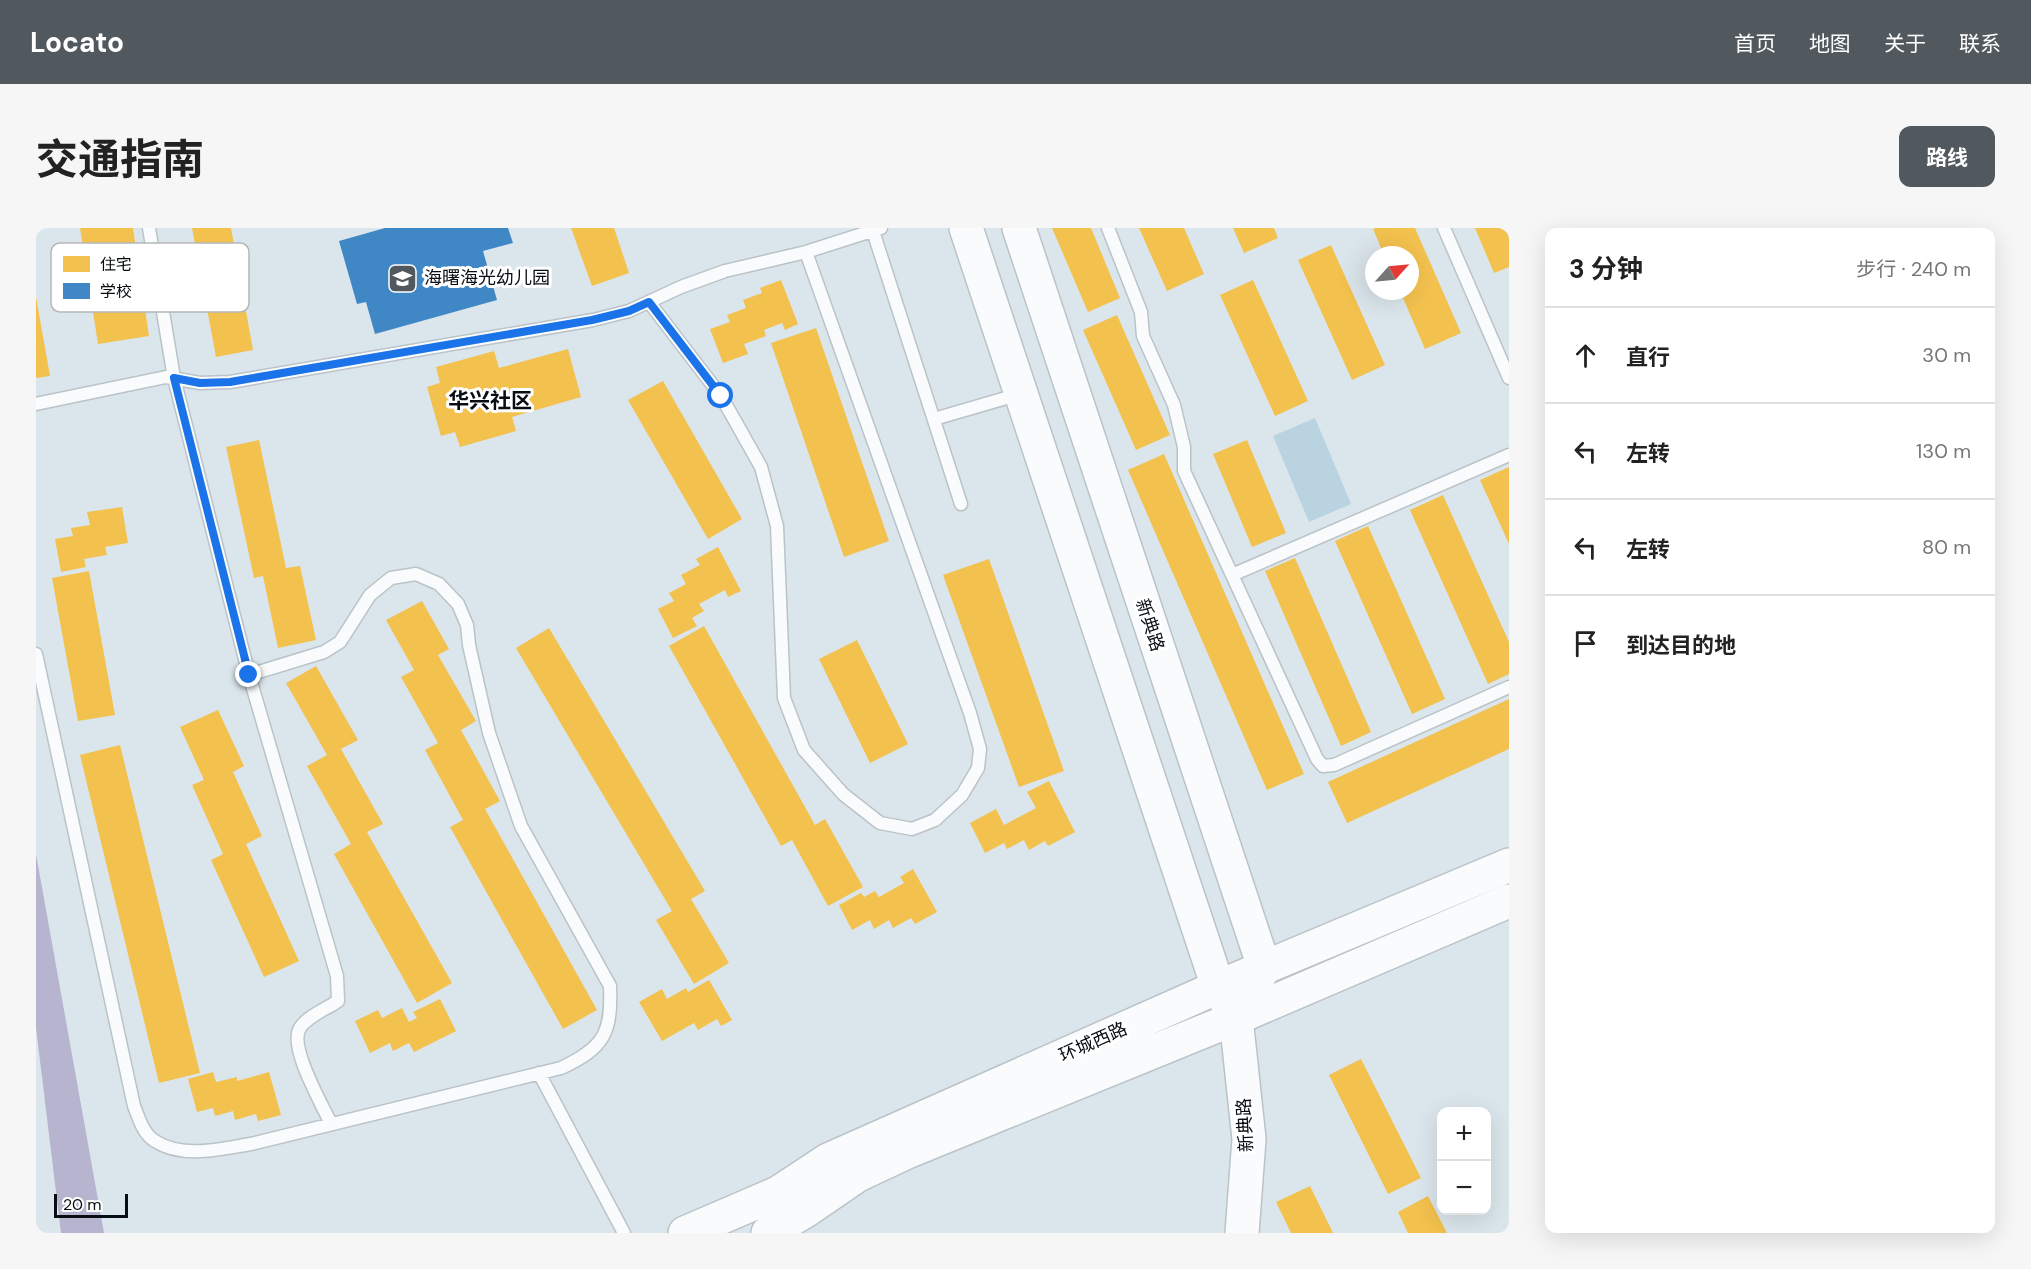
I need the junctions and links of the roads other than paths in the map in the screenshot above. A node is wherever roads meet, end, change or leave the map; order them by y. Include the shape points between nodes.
1 (149, 228) edge
2 (966, 228) edge
3 (1019, 228) edge
4 (1108, 228) edge
5 (1444, 228) edge
6 (875, 229) edge
7 (152, 243) edge
8 (806, 252) junction
9 (649, 302) junction
10 (163, 312) edge
11 (174, 378) junction
12 (1509, 378) edge
13 (1021, 394) junction
14 (36, 404) edge
15 (934, 419) junction
16 (1509, 455) edge
17 (961, 504) dead end
18 (1232, 575) junction
19 (36, 654) edge
20 (249, 675) junction
21 (1509, 687) edge
22 (1509, 865) edge
23 (1509, 901) edge
24 (1264, 968) junction
25 (1218, 987) junction
26 (1236, 1018) junction
27 (539, 1073) junction
28 (331, 1124) junction
29 (624, 1233) edge
30 (685, 1233) edge
31 (768, 1233) edge
32 (1242, 1233) edge

1 - 7 lane
2 - 13 main road, 新典路
3 - 24 main road, 新典路
4 - 18 lane via 1141,312 1143,336 1174,405 1184,447 1184,471
5 - 12 lane
6 - 8 lane
6 - 15 lane
8 - 9 lane via 725,271
8 - 9 lane via 980,750 978,768 962,795 935,820 912,829 880,823 843,794 804,750 784,698 777,526 761,467 721,396
9 - 11 lane via 592,320 230,382 200,383
10 - 11 lane
11 - 14 lane
11 - 20 lane
13 - 15 lane
13 - 25 main road, 新典路
15 - 17 lane
16 - 18 lane
18 - 21 lane via 1323,766 1334,765
19 - 28 lane via 134,1106 143,1128 155,1141 183,1150 212,1151
20 - 27 lane via 303,659 340,642 370,595 391,578 416,574 439,584 458,604 467,625 489,733 521,826 610,986 611,1016 600,1043 583,1058
20 - 28 lane via 337,976 338,1001 300,1026 296,1037 299,1054
22 - 24 main road, 环城西路
23 - 26 main road, 环城西路
24 - 25 main road, 环城西路
24 - 26 main road
25 - 26 main road, 新典路
25 - 30 main road, 环城西路 via 828,1160 778,1193
26 - 31 main road, 环城西路 via 907,1152 858,1175
26 - 32 main road, 新典路 via 1249,1139
27 - 28 lane
27 - 29 lane

